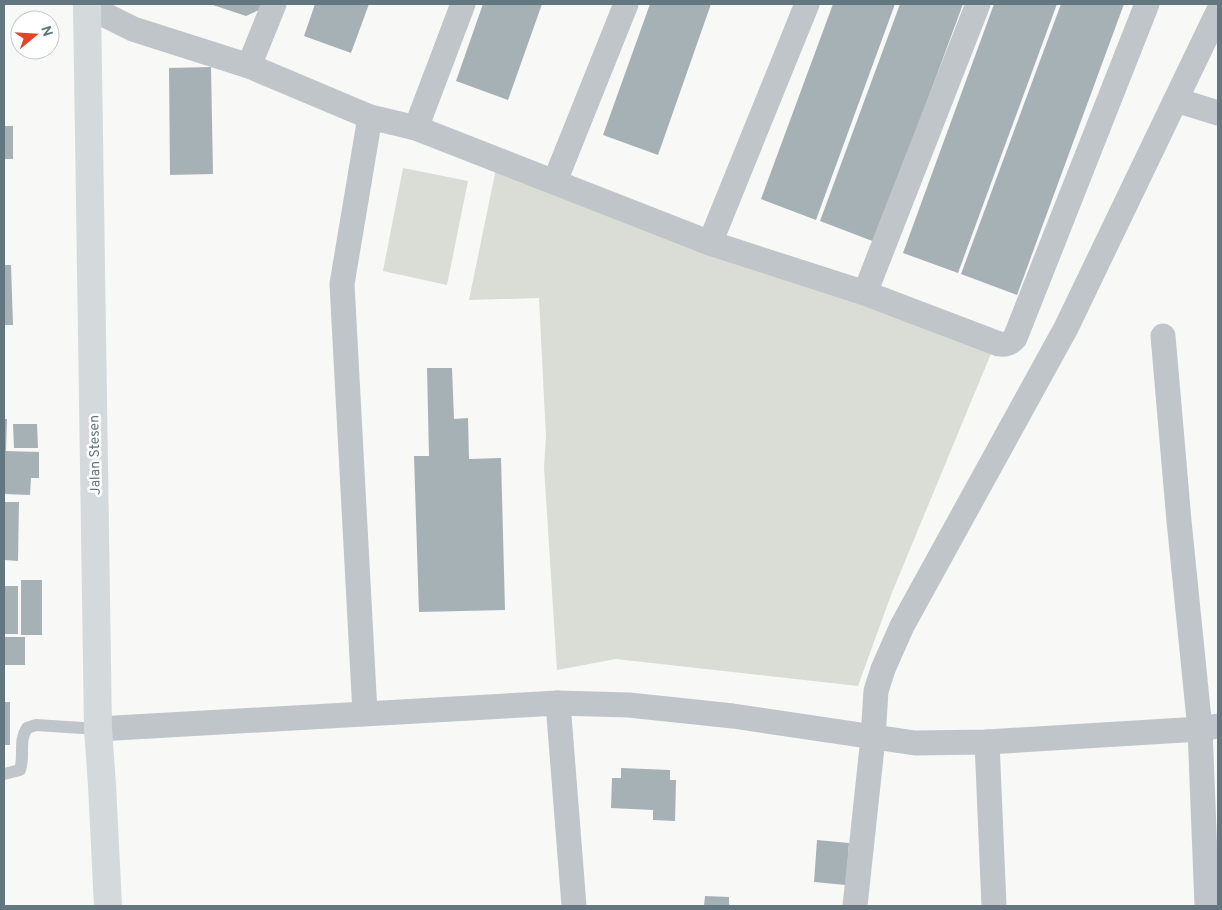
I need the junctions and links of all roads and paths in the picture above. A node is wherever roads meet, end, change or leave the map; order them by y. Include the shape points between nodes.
1 (274, 4) edge
2 (463, 4) edge
3 (626, 4) edge
4 (807, 4) edge
5 (978, 4) edge
6 (1147, 4) edge
7 (87, 5) edge
8 (1218, 12) edge
9 (249, 66) junction
10 (1176, 100) junction
11 (1218, 113) edge
12 (370, 117) junction
13 (416, 128) junction
14 (555, 181) junction
15 (710, 243) junction
16 (865, 293) junction
17 (1163, 336) dead end
18 (558, 703) junction
19 (365, 713) junction
20 (1209, 727) edge
21 (98, 729) junction
22 (873, 738) junction
23 (987, 742) junction
24 (4, 774) edge
25 (108, 906) edge
26 (574, 906) edge
27 (855, 906) edge
28 (994, 906) edge
29 (1207, 906) edge

1 - 9 street
2 - 13 street
3 - 14 street
4 - 15 street
5 - 16 street
6 - 16 street via 1012,342 999,344
7 - 9 street via 133,30
7 - 21 main road, Jalan Stesen
8 - 10 street
9 - 12 street
10 - 11 street
10 - 22 street via 1066,328 902,626 876,691
12 - 13 street
12 - 19 street via 342,284
13 - 14 street
14 - 15 street
15 - 16 street
17 - 20 street via 1179,521
18 - 19 street
18 - 22 street via 629,705 733,716
18 - 26 street
19 - 21 street
20 - 23 street
20 - 29 street
21 - 24 lane via 36,725 27,728 22,736 20,770
21 - 25 main road, Jalan Stesen
22 - 23 street via 914,743
22 - 27 street
23 - 28 street

